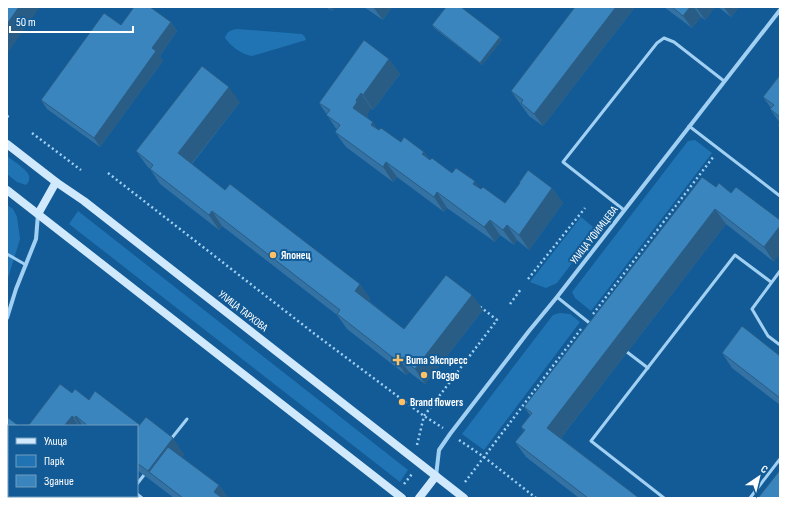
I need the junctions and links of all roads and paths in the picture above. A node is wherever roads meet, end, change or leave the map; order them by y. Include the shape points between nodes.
1 (780, 10) edge
2 (724, 81) junction
3 (689, 126) junction
4 (32, 133) dead end
5 (7, 144) edge
6 (714, 156) dead end
7 (81, 170) dead end
8 (108, 174) dead end
9 (56, 182) junction
10 (7, 190) edge
11 (780, 196) edge
12 (585, 208) dead end
13 (624, 210) junction
14 (38, 214) junction
15 (7, 254) edge
16 (26, 265) junction
17 (780, 271) edge
18 (528, 279) dead end
19 (771, 282) junction
20 (521, 289) dead end
21 (557, 297) junction
22 (472, 301) dead end
23 (510, 304) dead end
24 (590, 317) dead end
25 (7, 318) edge
26 (582, 328) dead end
27 (598, 329) edge
28 (780, 345) edge
29 (627, 352) dead end
30 (648, 368) junction
31 (424, 416) junction
32 (186, 419) dead end
33 (443, 428) dead end
34 (459, 440) dead end
35 (169, 442) edge
36 (417, 444) dead end
37 (484, 457) junction
38 (780, 459) edge
39 (412, 474) dead end
40 (144, 475) edge
41 (436, 476) junction
42 (465, 482) dead end
43 (138, 483) edge
44 (404, 484) dead end
45 (402, 498) edge
46 (419, 498) edge
47 (464, 498) edge
48 (536, 498) edge
49 (664, 498) edge
50 (750, 498) edge

1 - 2 street, УЛИЦА УФИМЦЕВА
2 - 3 street, УЛИЦА УФИМЦЕВА
2 - 13 lane via 674,42 664,38 657,42 563,162
3 - 11 lane
3 - 13 street, УЛИЦА УФИМЦЕВА
4 - 7 path
5 - 9 main road, УЛИЦА ТАРХОВА
6 - 24 path
8 - 31 path
9 - 14 main road
9 - 41 main road, УЛИЦА ТАРХОВА via 84,201
10 - 14 main road
12 - 18 path
13 - 21 street, УЛИЦА УФИМЦЕВА
14 - 16 street via 36,239
14 - 45 main road
15 - 16 lane
16 - 25 street
17 - 19 lane
19 - 28 lane via 752,309 768,336
19 - 30 lane via 735,255
20 - 23 path
21 - 27 lane
21 - 41 street, УЛИЦА УФИМЦЕВА via 439,450
22 - 31 path via 497,320
26 - 37 path
29 - 30 lane
30 - 49 lane via 591,441
31 - 33 path
31 - 36 path
32 - 35 lane
34 - 37 path
37 - 42 path
37 - 48 path
38 - 50 lane
39 - 44 path
40 - 43 lane
41 - 46 main road
41 - 47 main road, УЛИЦА ТАРХОВА

